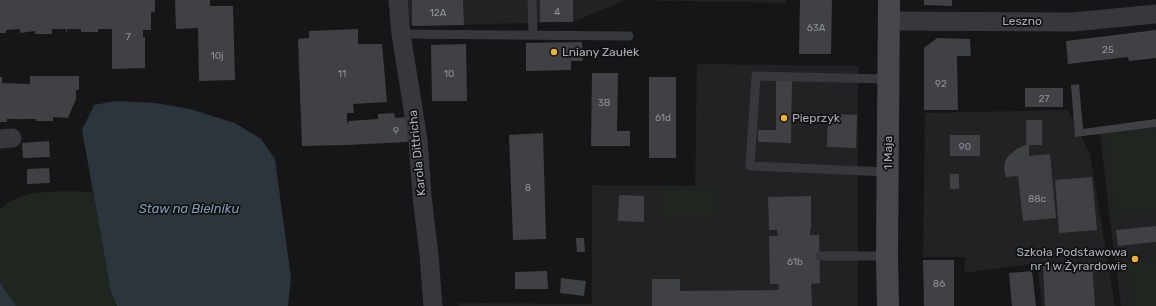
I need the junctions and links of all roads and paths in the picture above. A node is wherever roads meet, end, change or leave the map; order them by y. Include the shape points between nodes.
1 (398, 0) edge
2 (532, 0) edge
3 (888, 10) edge
4 (1156, 14) edge
5 (401, 34) junction
6 (533, 35) junction
7 (629, 36) dead end
8 (888, 79) junction
9 (888, 172) junction
10 (820, 256) dead end
11 (887, 256) junction
12 (433, 306) edge
13 (888, 306) edge

1 - 5 street, Karola Dittricha
2 - 6 lane
3 - 4 street, Leszno via 1073,22
3 - 8 street, 1 Maja
5 - 6 lane
5 - 12 street, Karola Dittricha via 418,140
6 - 7 lane
8 - 9 street, 1 Maja
8 - 9 lane via 756,76 750,166
9 - 11 street, 1 Maja
10 - 11 lane
11 - 13 street, 1 Maja

